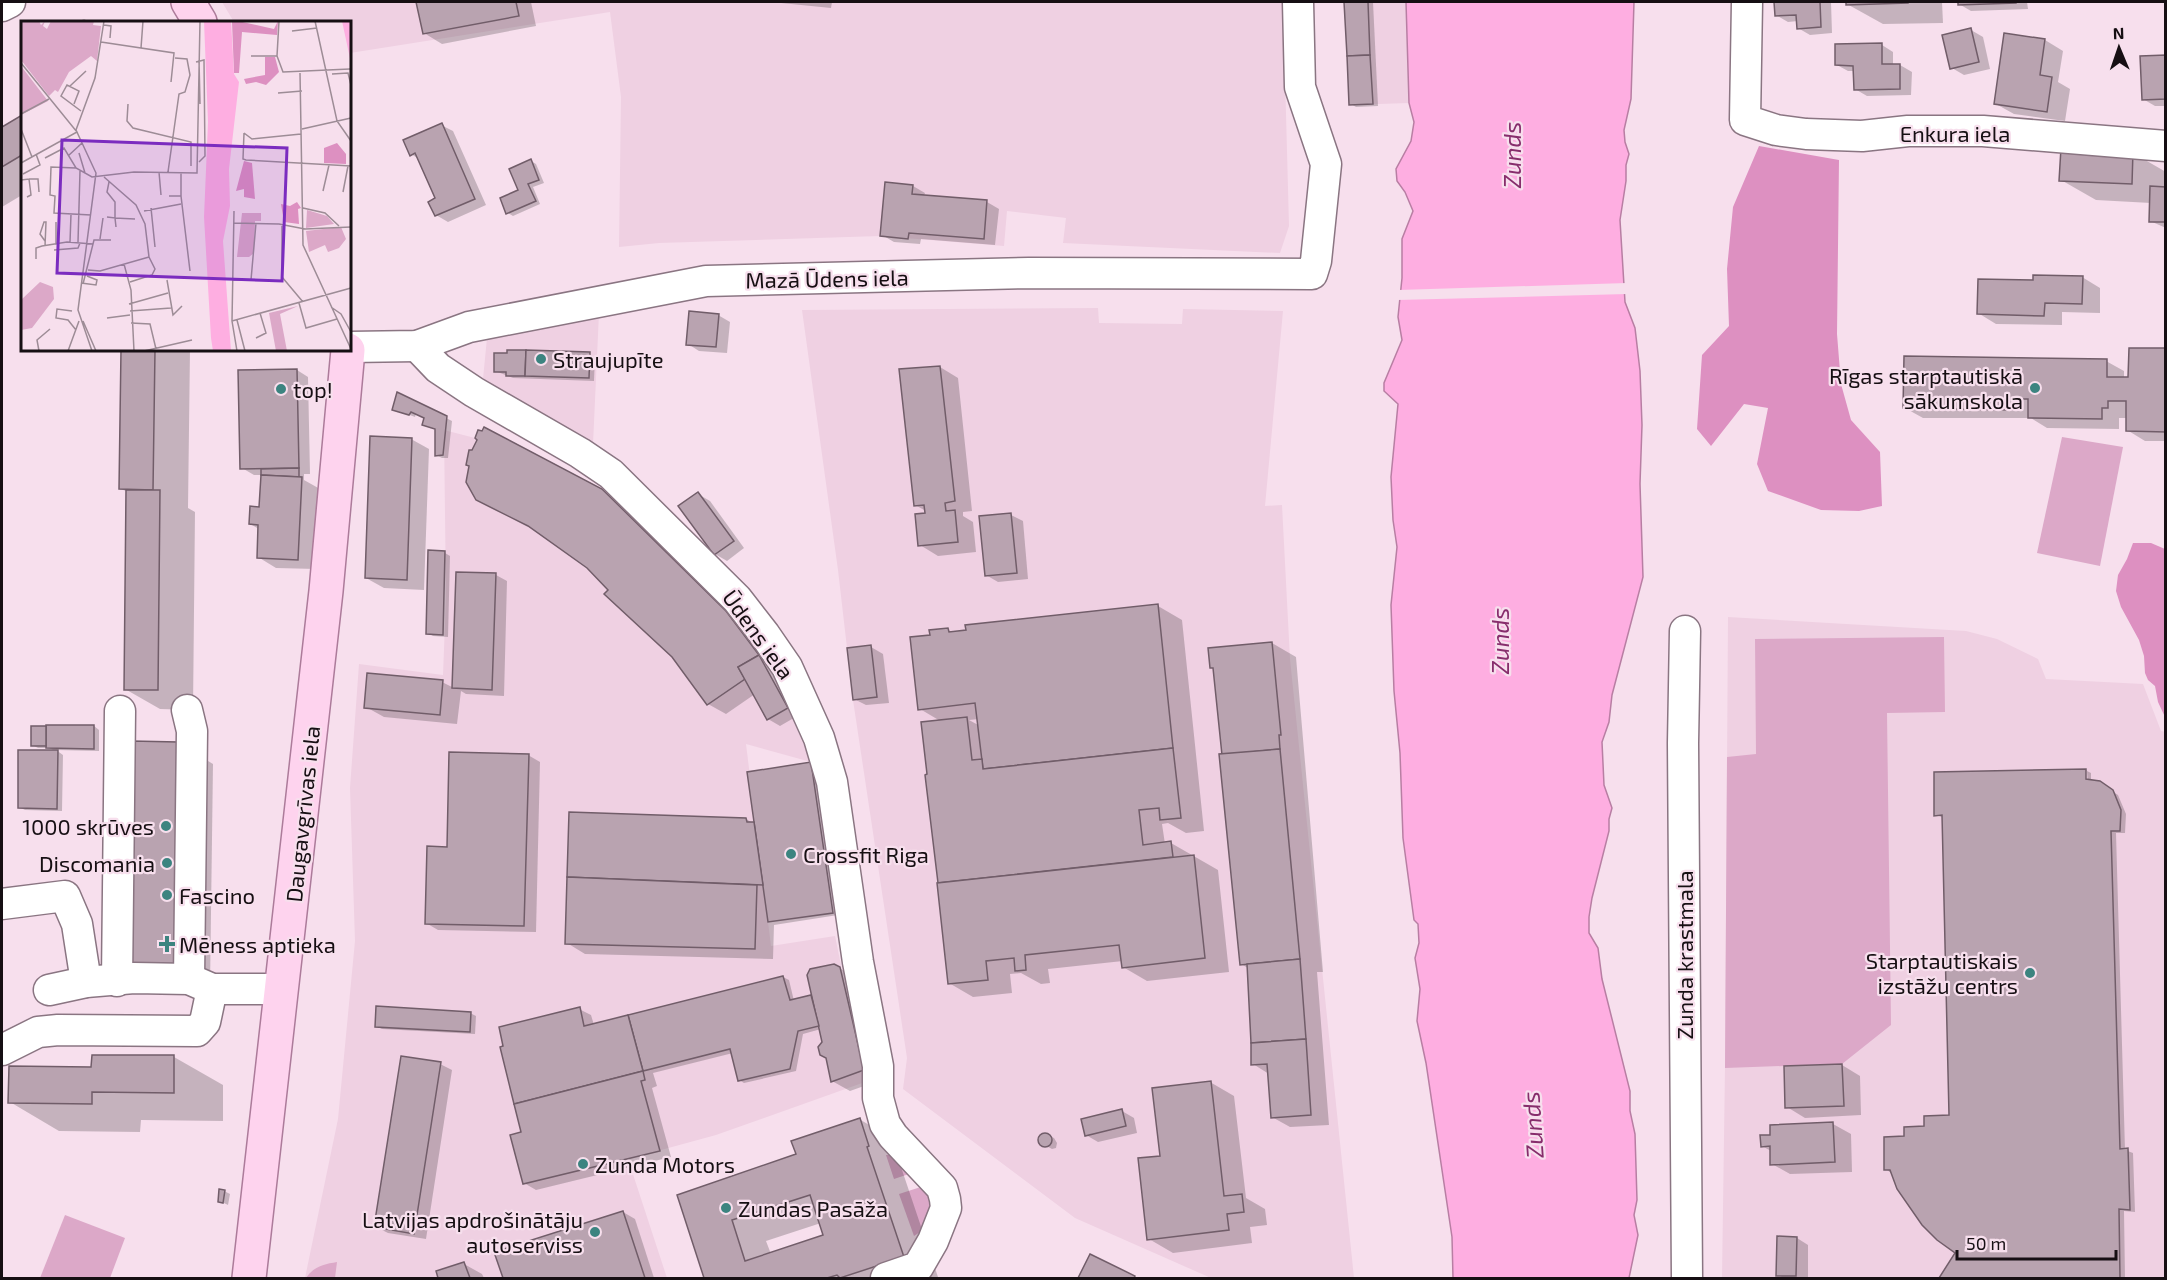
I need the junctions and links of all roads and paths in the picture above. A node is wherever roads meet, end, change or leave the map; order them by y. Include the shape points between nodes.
1 (10, 2) edge
2 (188, 2) edge
3 (1298, 2) edge
4 (1748, 2) edge
5 (2, 6) edge
6 (199, 21) edge
7 (2166, 146) edge
8 (417, 346) junction
9 (351, 348) edge
10 (349, 351) edge
11 (1685, 631) dead end
12 (187, 710) dead end
13 (120, 711) dead end
14 (2, 904) edge
15 (77, 924) junction
16 (117, 924) junction
17 (117, 981) junction
18 (86, 982) junction
19 (200, 984) junction
20 (282, 989) junction
21 (49, 990) dead end
22 (2, 1050) edge
23 (249, 1278) edge
24 (886, 1278) edge
25 (1687, 1278) edge

1 - 5 street
2 - 6 main road
3 - 8 street, Mazā Ūdens iela via 1300,87 1326,164 1312,274 1029,273 706,281 469,327
4 - 7 street, Enkura iela via 1745,120 1806,134 1983,131
8 - 9 street, Mazā Ūdens iela
8 - 24 street, Ūdens iela via 438,368 474,392 611,474 737,599 788,667 819,738 832,782 885,1124 942,1188 945,1199 946,1208 933,1241 918,1267
10 - 20 main road, Daugavgrīvas iela
11 - 25 street, Zunda krastmala
12 - 19 street via 192,732
13 - 16 street
14 - 15 street via 65,896
15 - 16 street
15 - 18 street
16 - 17 street
17 - 18 street
17 - 19 street via 135,978
18 - 21 street
19 - 20 street
19 - 22 street via 205,1022 196,1031 58,1030 38,1032
20 - 23 main road, Daugavgrīvas iela

